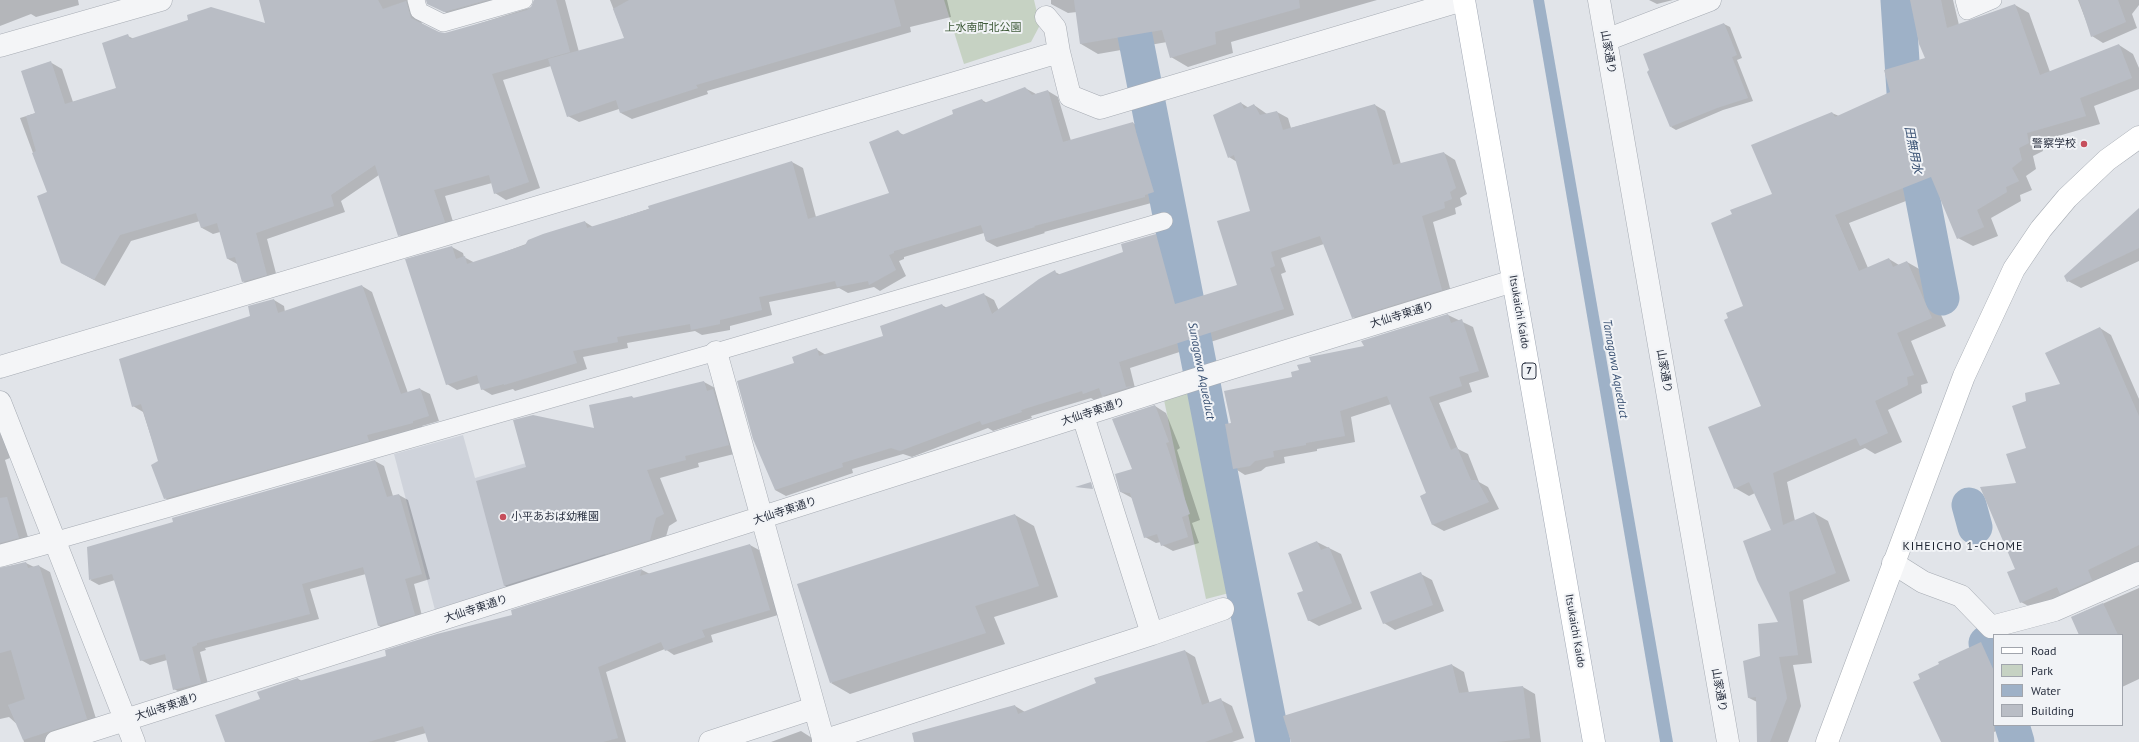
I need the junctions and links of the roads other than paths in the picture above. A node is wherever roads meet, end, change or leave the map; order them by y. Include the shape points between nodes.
1 (161, 0) edge
2 (416, 0) edge
3 (524, 0) edge
4 (1464, 0) edge
5 (1599, 0) edge
6 (1710, 0) edge
7 (1964, 0) edge
8 (1993, 0) edge
9 (1046, 16) dead end
10 (1606, 40) junction
11 (0, 46) edge
12 (1059, 52) junction
13 (2139, 137) edge
14 (1164, 221) dead end
15 (1513, 281) junction
16 (716, 352) junction
17 (0, 367) edge
18 (0, 402) edge
19 (1083, 416) junction
20 (761, 518) junction
21 (54, 540) junction
22 (0, 556) edge
23 (1894, 563) junction
24 (2139, 573) edge
25 (1223, 609) dead end
26 (1152, 634) junction
27 (814, 708) junction
28 (126, 720) junction
29 (56, 742) edge
30 (134, 742) edge
31 (710, 742) edge
32 (823, 742) edge
33 (1594, 742) edge
34 (1728, 742) edge
35 (1827, 742) edge

1 - 11 street
2 - 3 lane via 419,11 443,23
4 - 12 street via 1100,108 1070,96
4 - 15 main road, Itsukaichi Kaido / 7
5 - 10 street, 山家通り
6 - 10 street
7 - 8 lane via 1967,10
9 - 12 street via 1055,28
10 - 34 street, 山家通り
12 - 17 street
13 - 23 main road via 2107,160 2067,198 2041,229 2014,269 1964,376
14 - 16 lane
15 - 19 street, 大仙寺東通り
15 - 33 main road, Itsukaichi Kaido / 7
16 - 20 street
16 - 21 lane
18 - 21 street
19 - 20 street, 大仙寺東通り
19 - 26 street
20 - 27 street
20 - 28 street, 大仙寺東通り
21 - 22 street
21 - 28 street
23 - 24 street via 1923,582 1961,596 1991,628 2055,610
23 - 35 main road
25 - 26 street
26 - 32 street
27 - 31 street
27 - 32 street
28 - 29 street, 大仙寺東通り
28 - 30 street

